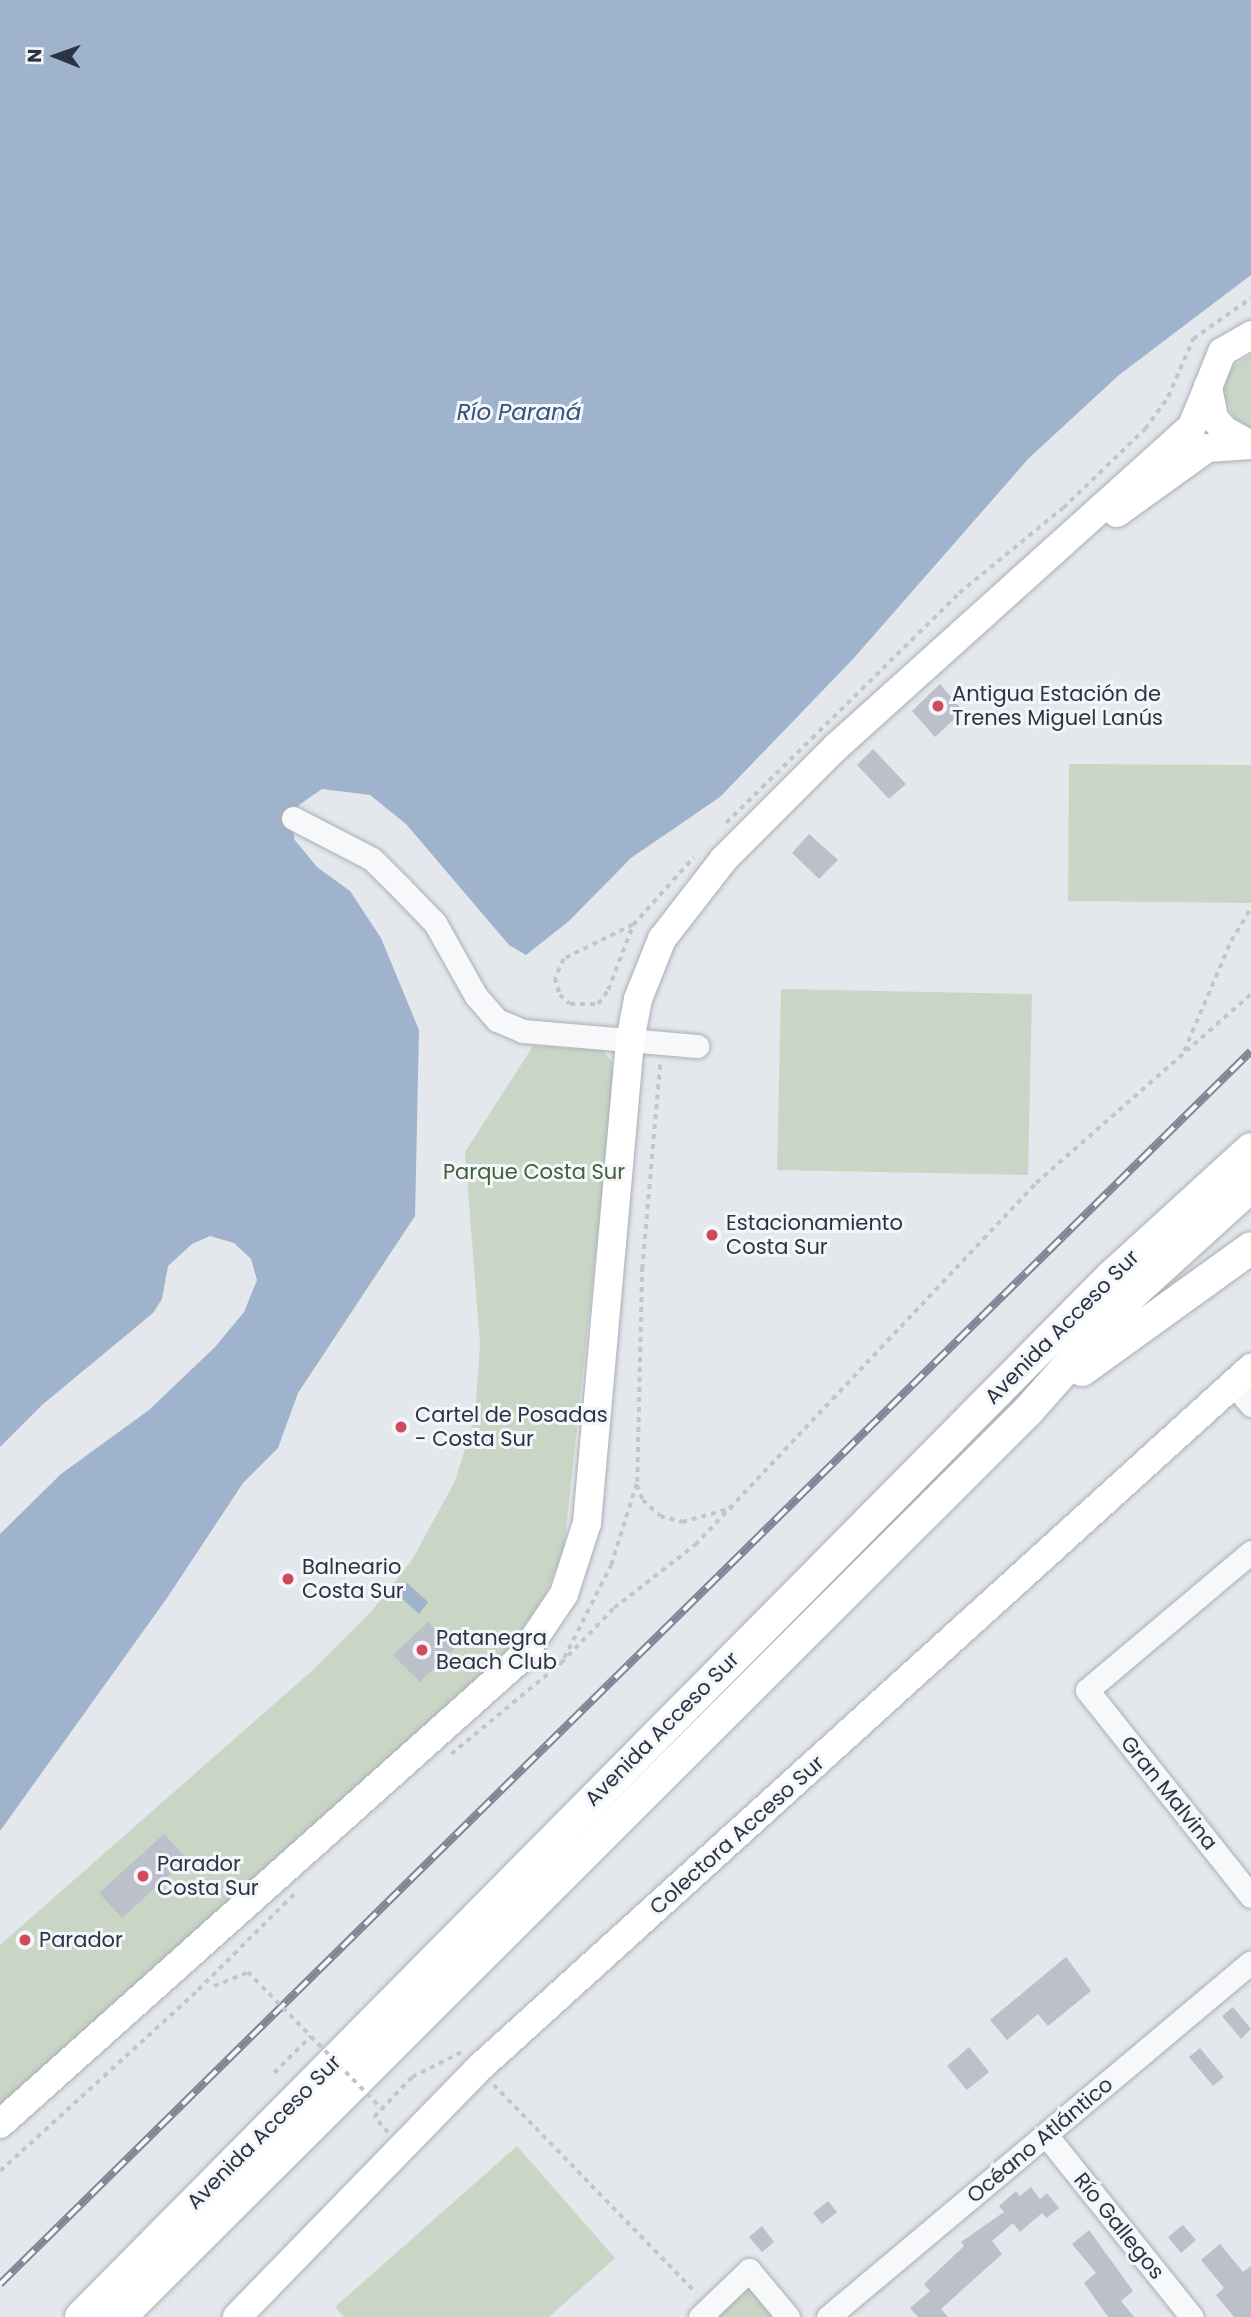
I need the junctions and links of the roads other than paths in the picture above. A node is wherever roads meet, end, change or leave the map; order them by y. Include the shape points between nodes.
1 (1251, 335) edge
2 (1208, 387) junction
3 (1251, 445) edge
4 (1031, 572) junction
5 (293, 818) dead end
6 (630, 1041) junction
7 (697, 1046) dead end
8 (1251, 1149) edge
9 (1251, 1186) edge
10 (1251, 1248) edge
11 (1241, 1375) edge
12 (1251, 1405) edge
13 (1028, 1411) junction
14 (1251, 1552) edge
15 (1251, 1896) edge
16 (1251, 1962) edge
17 (0, 2124) edge
18 (1046, 2134) junction
19 (705, 2312) edge
20 (81, 2317) edge
21 (120, 2317) edge
22 (237, 2317) edge
23 (788, 2317) edge
24 (828, 2317) edge
25 (1192, 2317) edge

1 - 2 main road via 1222,352
2 - 3 main road via 1214,418 1237,440
2 - 4 main road via 1192,426
3 - 4 main road via 1207,448
4 - 6 main road via 875,710 724,859 662,939 638,999
5 - 6 street via 372,859 435,923 476,996 497,1020 523,1031
6 - 7 street
6 - 17 main road via 587,1522 564,1594 521,1658
8 - 20 highway, Avenida Acceso Sur via 1112,1276
9 - 13 highway, Avenida Acceso Sur via 1129,1297
10 - 13 highway
11 - 12 street
11 - 22 main road, Colectora Acceso Sur via 478,2069
13 - 21 highway, Avenida Acceso Sur
14 - 15 street, Gran Malvina via 1087,1690
16 - 18 street, Océano Atlántico
18 - 24 street, Océano Atlántico
18 - 25 street, Río Gallegos
19 - 23 street via 749,2270

